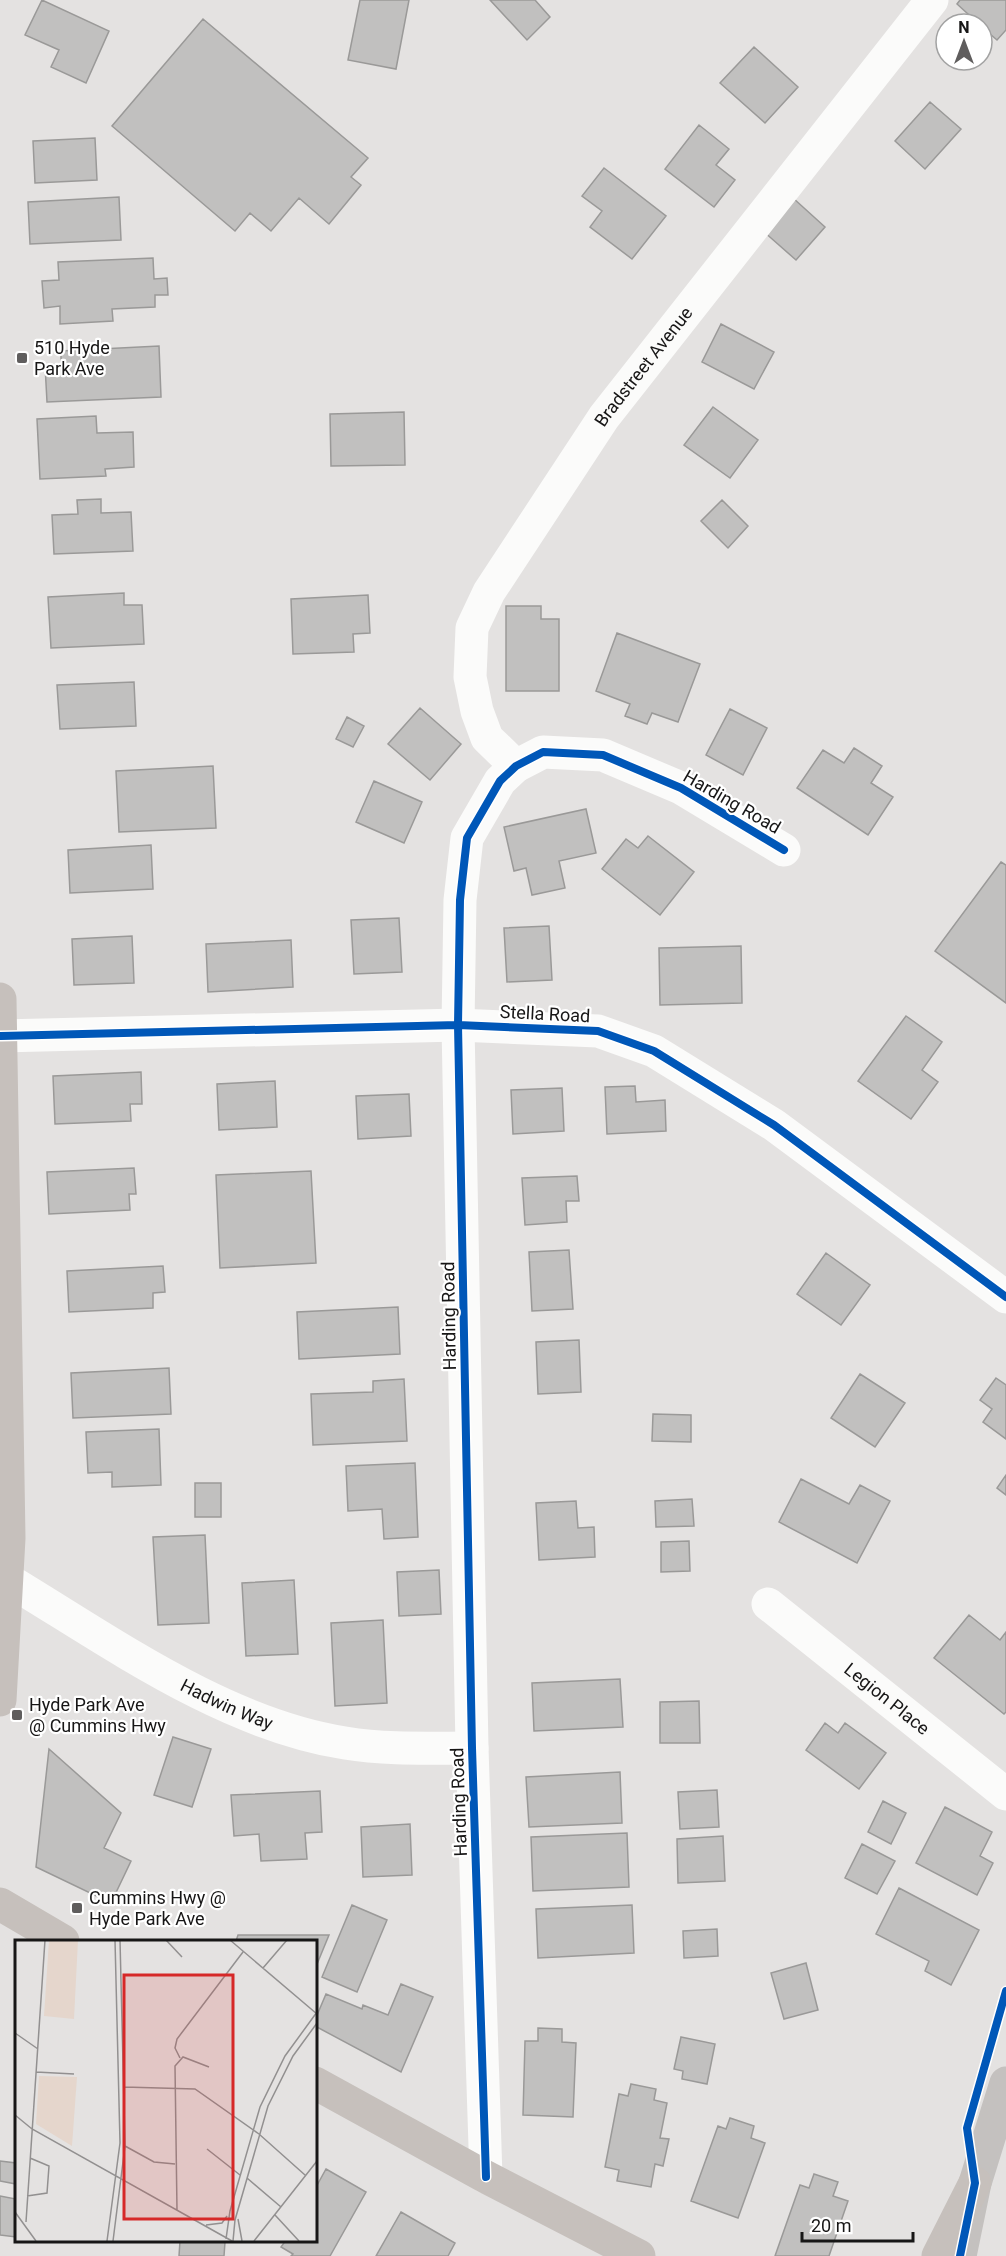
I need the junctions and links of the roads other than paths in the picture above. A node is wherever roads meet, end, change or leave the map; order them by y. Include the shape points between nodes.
1 (932, 0) edge
2 (516, 766) junction
3 (784, 850) dead end
4 (0, 999) edge
5 (458, 1025) junction
6 (1, 1036) edge
7 (1006, 1296) edge
8 (8, 1580) junction
9 (768, 1604) dead end
10 (0, 1700) edge
11 (472, 1748) junction
12 (1006, 1794) edge
13 (0, 1904) edge
14 (61, 1940) edge
15 (316, 2084) edge
16 (1006, 2084) edge
17 (486, 2177) junction
18 (975, 2183) junction
19 (639, 2256) edge
20 (938, 2256) edge
21 (960, 2256) edge

1 - 2 street, Bradstreet Avenue via 604,417 489,592 472,628 470,676 487,738
2 - 3 street, Harding Road via 543,752 603,755 681,788
2 - 5 street, Harding Road via 500,781 467,838 460,900
4 - 6 main road
5 - 6 street, Stella Road
5 - 7 street, Stella Road via 598,1031 654,1051 774,1125
5 - 11 street, Harding Road
6 - 8 main road
8 - 10 main road
8 - 11 street, Hadwin Way via 183,1685 271,1725 383,1749
9 - 12 street, Legion Place
11 - 17 street, Harding Road
13 - 14 main road
15 - 17 main road
16 - 18 main road
17 - 19 main road
18 - 20 main road
18 - 21 main road

